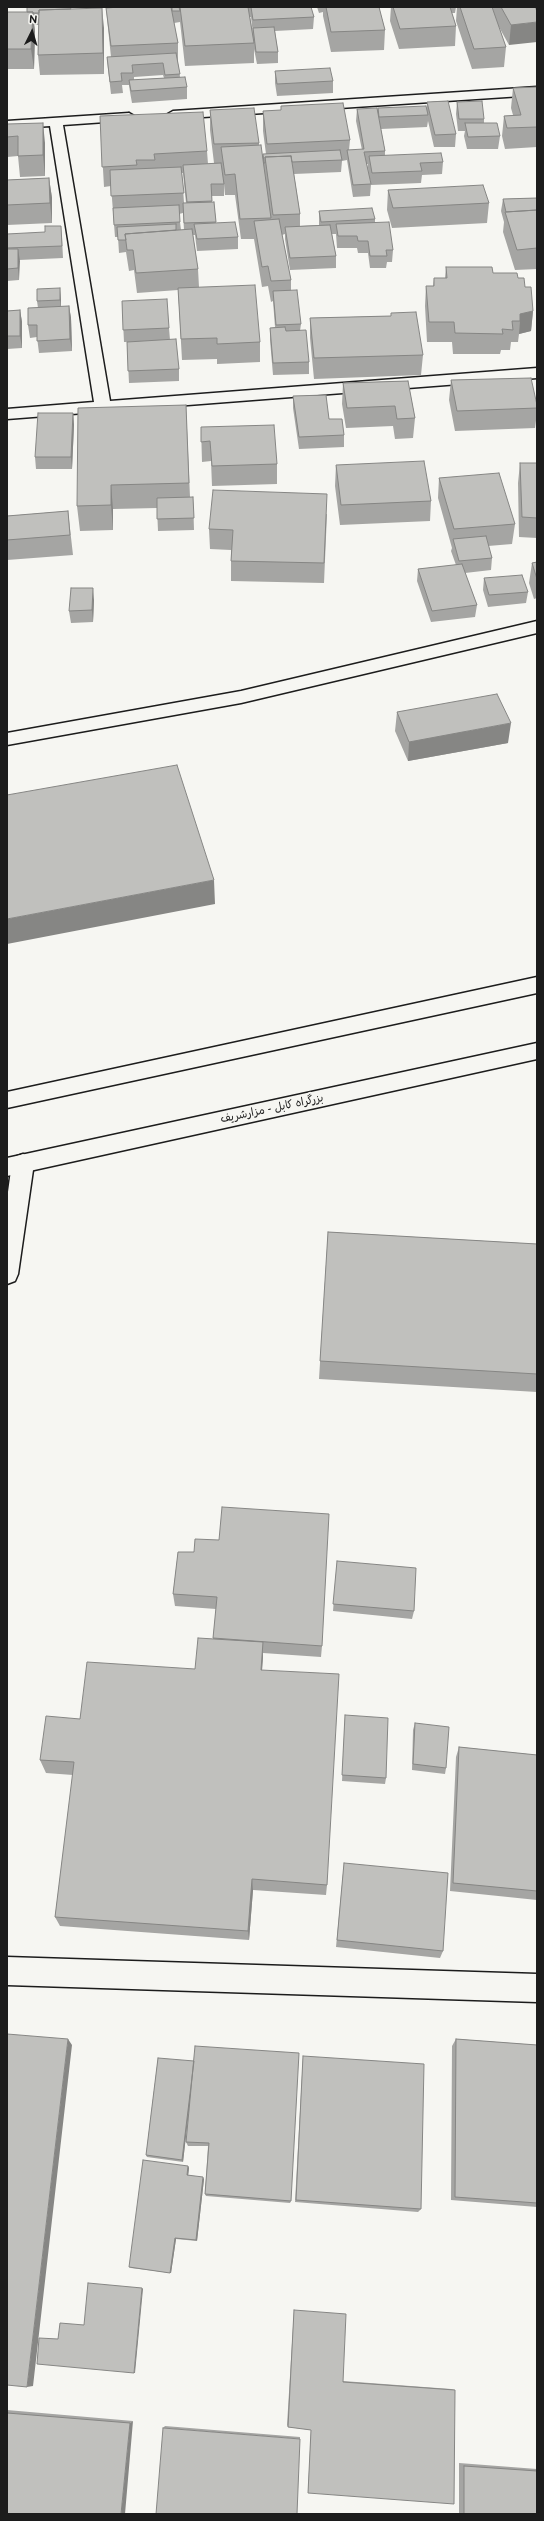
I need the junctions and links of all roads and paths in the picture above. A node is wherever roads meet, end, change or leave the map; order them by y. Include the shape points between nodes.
1 (537, 91) edge
2 (159, 116) edge
3 (143, 117) edge
4 (56, 122) junction
5 (7, 125) edge
6 (537, 373) edge
7 (103, 408) junction
8 (7, 414) edge
9 (537, 628) edge
10 (7, 739) edge
11 (537, 985) edge
12 (537, 1051) edge
13 (7, 1100) edge
14 (15, 1165) edge
15 (7, 1274) edge
16 (7, 1971) edge
17 (537, 1988) edge

1 - 2 main road
3 - 4 main road
4 - 5 main road
4 - 7 main road
6 - 7 main road
7 - 8 main road
9 - 10 main road via 241,697
11 - 13 main road
12 - 14 main road, بزرگراه کابل - مزارشریف
14 - 15 main road
16 - 17 main road

